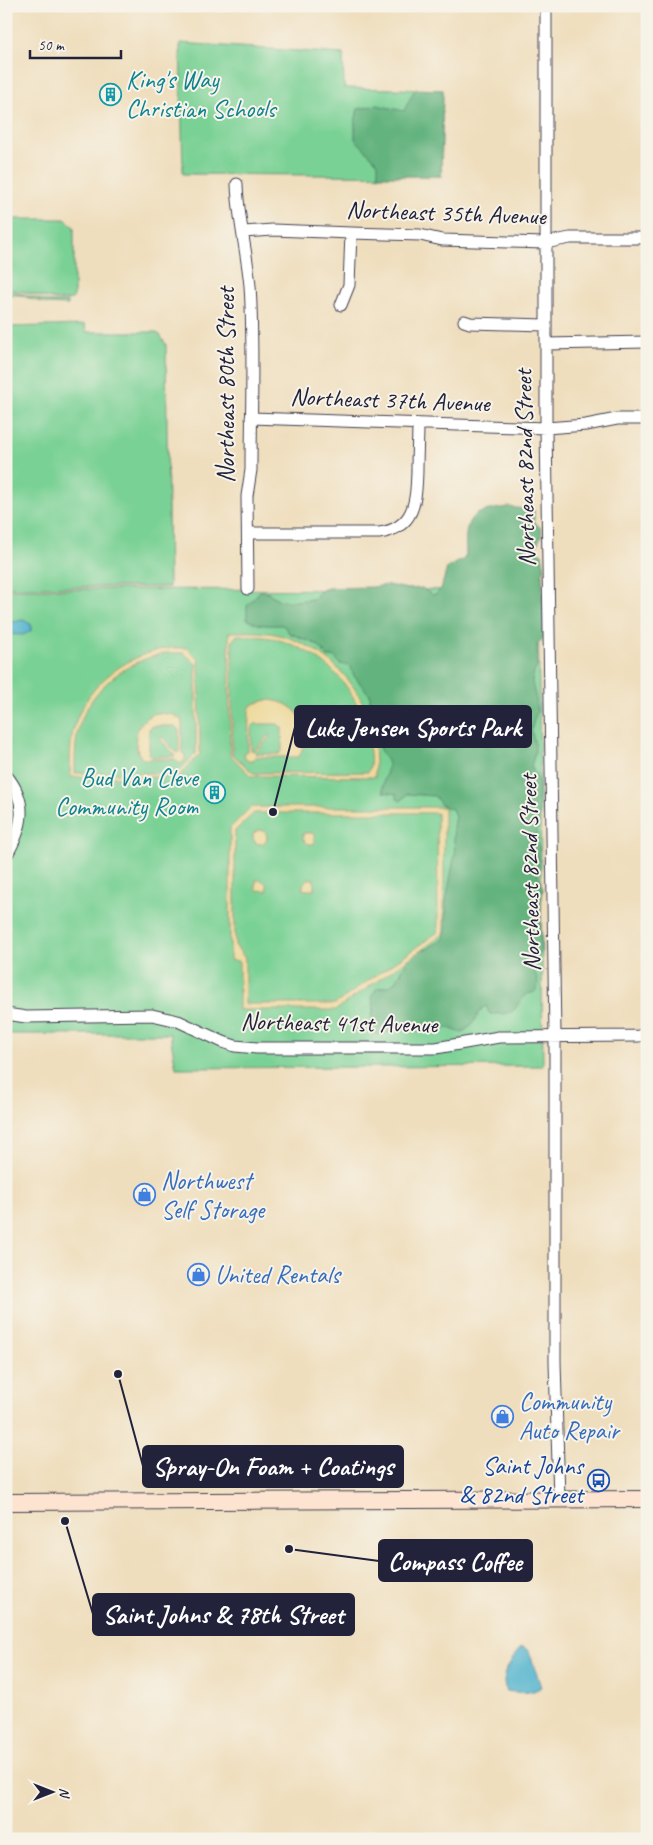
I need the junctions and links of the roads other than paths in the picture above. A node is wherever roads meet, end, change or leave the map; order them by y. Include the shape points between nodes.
1 (546, 6) edge
2 (236, 184) dead end
3 (243, 232) junction
4 (351, 232) junction
5 (647, 238) edge
6 (545, 243) junction
7 (341, 305) dead end
8 (464, 321) dead end
9 (545, 325) junction
10 (647, 342) edge
11 (546, 344) junction
12 (251, 418) junction
13 (647, 418) edge
14 (418, 424) junction
15 (546, 428) junction
16 (248, 533) junction
17 (248, 589) dead end
18 (6, 775) edge
19 (6, 856) edge
20 (6, 1014) edge
21 (647, 1033) edge
22 (555, 1036) junction
23 (559, 1499) junction
24 (647, 1499) edge
25 (6, 1502) edge

1 - 6 street, Northeast 82nd Street
2 - 3 street, Northeast 80th Street
3 - 4 street, Northeast 35th Avenue
3 - 12 street, Northeast 80th Street via 250,288
4 - 6 street, Northeast 35th Avenue via 420,235 442,240
4 - 7 street via 349,285
5 - 6 street, Northeast 35th Avenue via 570,238
6 - 9 street, Northeast 82nd Street
8 - 9 street
9 - 11 street, Northeast 82nd Street
10 - 11 street
11 - 15 street, Northeast 82nd Street
12 - 14 street, Northeast 37th Avenue
12 - 16 street, Northeast 80th Street
13 - 15 street, Northeast 37th Avenue
14 - 15 street, Northeast 37th Avenue
14 - 16 street via 415,502 409,517 395,529 379,533
15 - 22 street, Northeast 82nd Street
16 - 17 street, Northeast 80th Street
18 - 19 street via 22,808 18,834
20 - 22 street, Northeast 41st Avenue via 26,1017 152,1015 178,1021 224,1042 257,1048 436,1048 500,1037
21 - 22 street, Northeast 41st Avenue via 639,1036
22 - 23 street, Northeast 82nd Street via 555,1362
23 - 24 main road
23 - 25 main road

